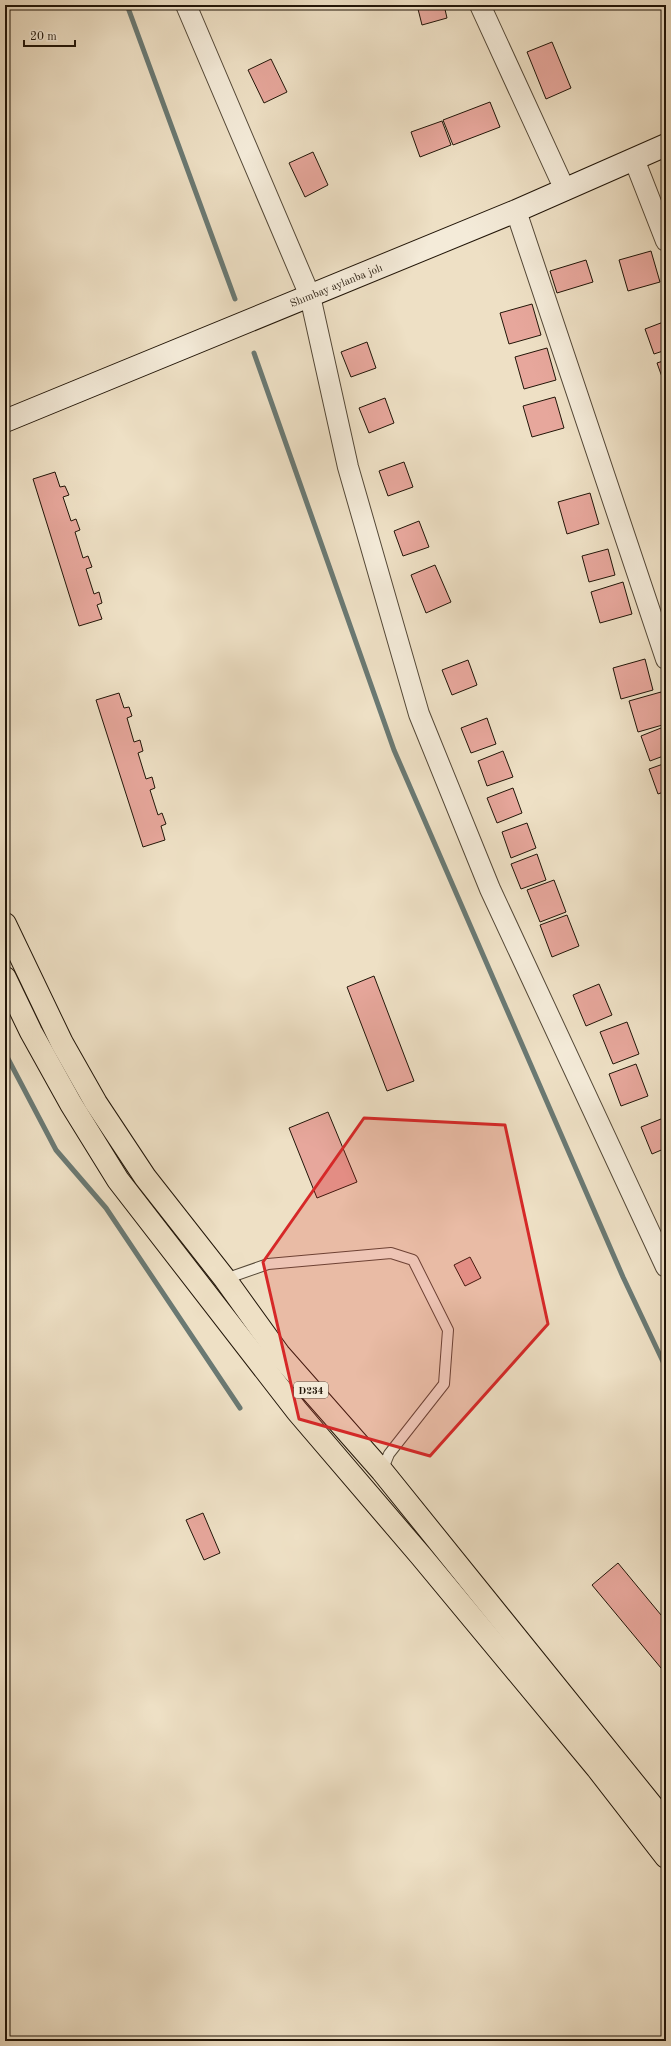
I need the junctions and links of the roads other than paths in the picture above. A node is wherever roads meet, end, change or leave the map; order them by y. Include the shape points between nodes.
1 (186, 5) edge
2 (480, 5) edge
3 (666, 145) edge
4 (634, 159) junction
5 (565, 190) junction
6 (516, 211) junction
7 (666, 241) edge
8 (310, 296) junction
9 (5, 422) edge
10 (666, 659) edge
11 (5, 924) edge
12 (5, 978) edge
13 (666, 1267) edge
14 (225, 1278) junction
15 (382, 1471) junction
16 (666, 1823) edge
17 (666, 1857) edge

1 - 8 street
2 - 5 street
3 - 4 main road, Shımbay aylanba jolı
4 - 5 main road, Shımbay aylanba jolı
4 - 7 street
5 - 6 main road, Shımbay aylanba jolı
6 - 8 main road, Shımbay aylanba jolı
6 - 10 street
8 - 9 main road, Shımbay aylanba jolı
8 - 13 street via 348,467 419,714 490,889
11 - 14 main road, D234 via 62,1043 96,1103 145,1177
12 - 17 main road, D234 via 31,1032 71,1104 122,1186 297,1411 587,1756
14 - 15 main road, D234 via 279,1354
14 - 15 lane via 268,1264 391,1253 413,1260 448,1330 444,1384 389,1454
15 - 16 main road, D234

